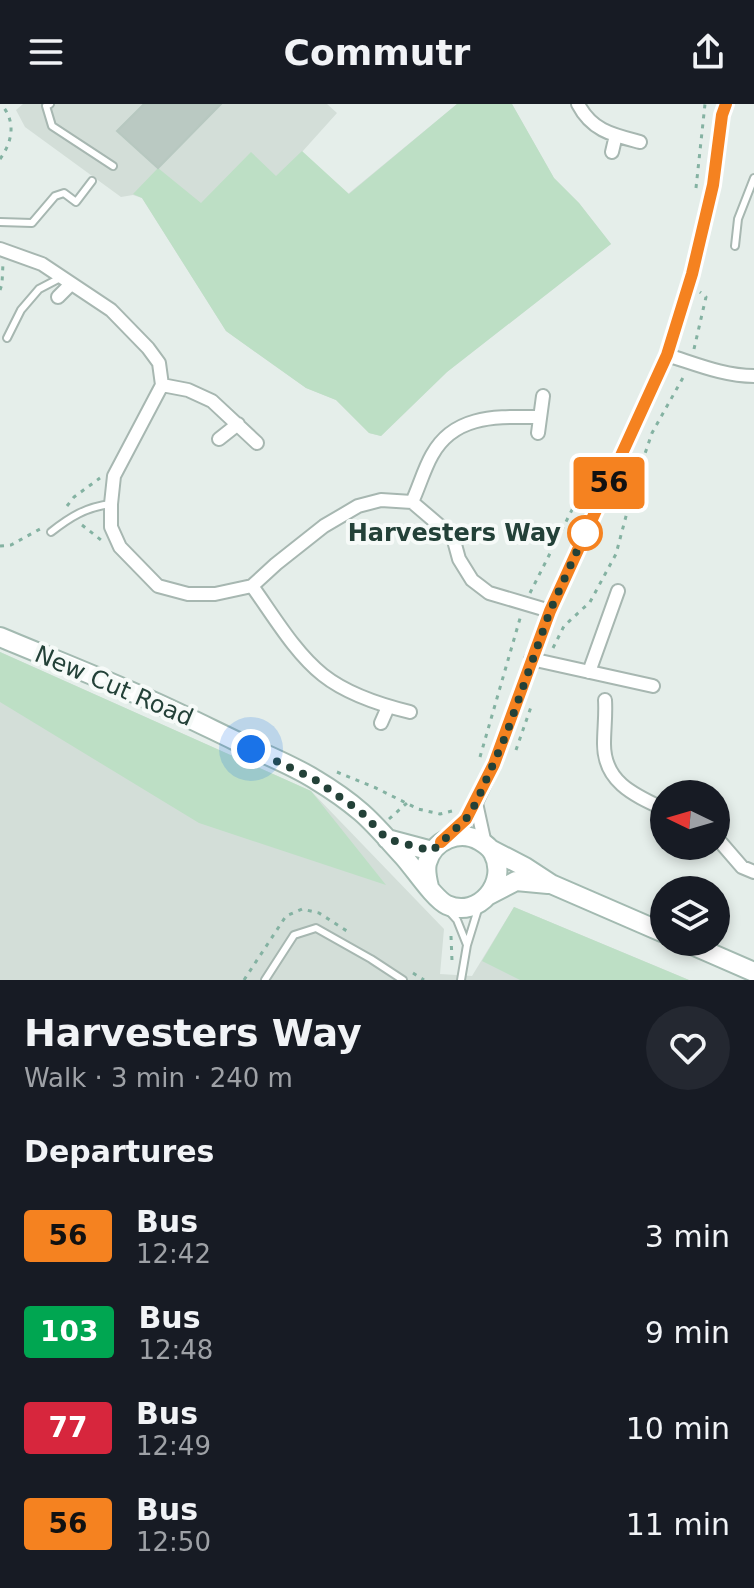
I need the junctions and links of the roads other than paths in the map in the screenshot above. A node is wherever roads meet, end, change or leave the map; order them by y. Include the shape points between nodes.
1 (50, 104) edge
2 (578, 104) edge
3 (726, 104) edge
4 (616, 135) junction
5 (640, 142) dead end
6 (612, 152) dead end
7 (113, 166) dead end
8 (754, 178) edge
9 (92, 181) dead end
10 (0, 222) edge
11 (735, 246) dead end
12 (2, 250) edge
13 (66, 281) junction
14 (58, 297) dead end
15 (7, 338) dead end
16 (667, 355) junction
17 (754, 376) edge
18 (162, 385) junction
19 (543, 396) dead end
20 (540, 417) junction
21 (238, 424) junction
22 (538, 433) dead end
23 (219, 439) dead end
24 (257, 443) dead end
25 (412, 502) junction
26 (111, 504) junction
27 (51, 532) dead end
28 (252, 586) junction
29 (618, 591) dead end
30 (550, 611) junction
31 (0, 637) edge
32 (531, 659) junction
33 (589, 672) junction
34 (653, 686) dead end
35 (605, 700) dead end
36 (388, 707) junction
37 (410, 712) dead end
38 (381, 723) dead end
39 (476, 803) junction
40 (650, 803) edge
41 (387, 839) junction
42 (436, 847) junction
43 (489, 847) junction
44 (730, 853) edge
45 (754, 872) edge
46 (551, 884) junction
47 (433, 892) junction
48 (484, 899) junction
49 (650, 927) edge
50 (467, 945) junction
51 (717, 956) edge
52 (754, 972) edge
53 (265, 980) edge
54 (403, 980) edge
55 (461, 980) edge

1 - 7 lane via 46,106 52,126
2 - 4 street via 596,127
3 - 16 street via 713,185
4 - 5 street
4 - 6 street
8 - 11 lane via 738,219
9 - 10 lane via 76,202 64,193 55,196 32,223
12 - 13 street via 42,264
13 - 14 street
13 - 15 lane via 39,289
13 - 18 street via 111,310 148,348 159,363
16 - 17 street
16 - 30 street
18 - 21 street via 212,401
18 - 26 street via 114,476
19 - 20 street
20 - 22 street
20 - 25 street via 475,420 451,432 433,453
21 - 23 street
21 - 24 street
25 - 28 street via 381,500 358,506 324,526
25 - 30 street via 453,537 472,580 489,593
26 - 27 lane via 80,511
26 - 28 street via 111,527 120,547 158,586 188,594
28 - 36 street via 323,675
29 - 33 street
30 - 32 street
31 - 41 street, New Cut Road via 152,701 314,779 361,812
32 - 33 street
32 - 39 street
33 - 34 street
35 - 40 street via 605,759 614,778
36 - 37 street
36 - 38 street
39 - 42 street
39 - 43 street
41 - 42 street
41 - 47 street, New Cut Road
42 - 43 street via 464,835
42 - 47 street via 426,875
43 - 46 street
43 - 48 street via 498,875
44 - 45 street
46 - 48 street via 516,881
46 - 49 street
47 - 48 street via 458,908
47 - 50 lane via 457,920
48 - 50 lane
50 - 55 lane
51 - 52 street
53 - 54 lane via 294,935 316,928

